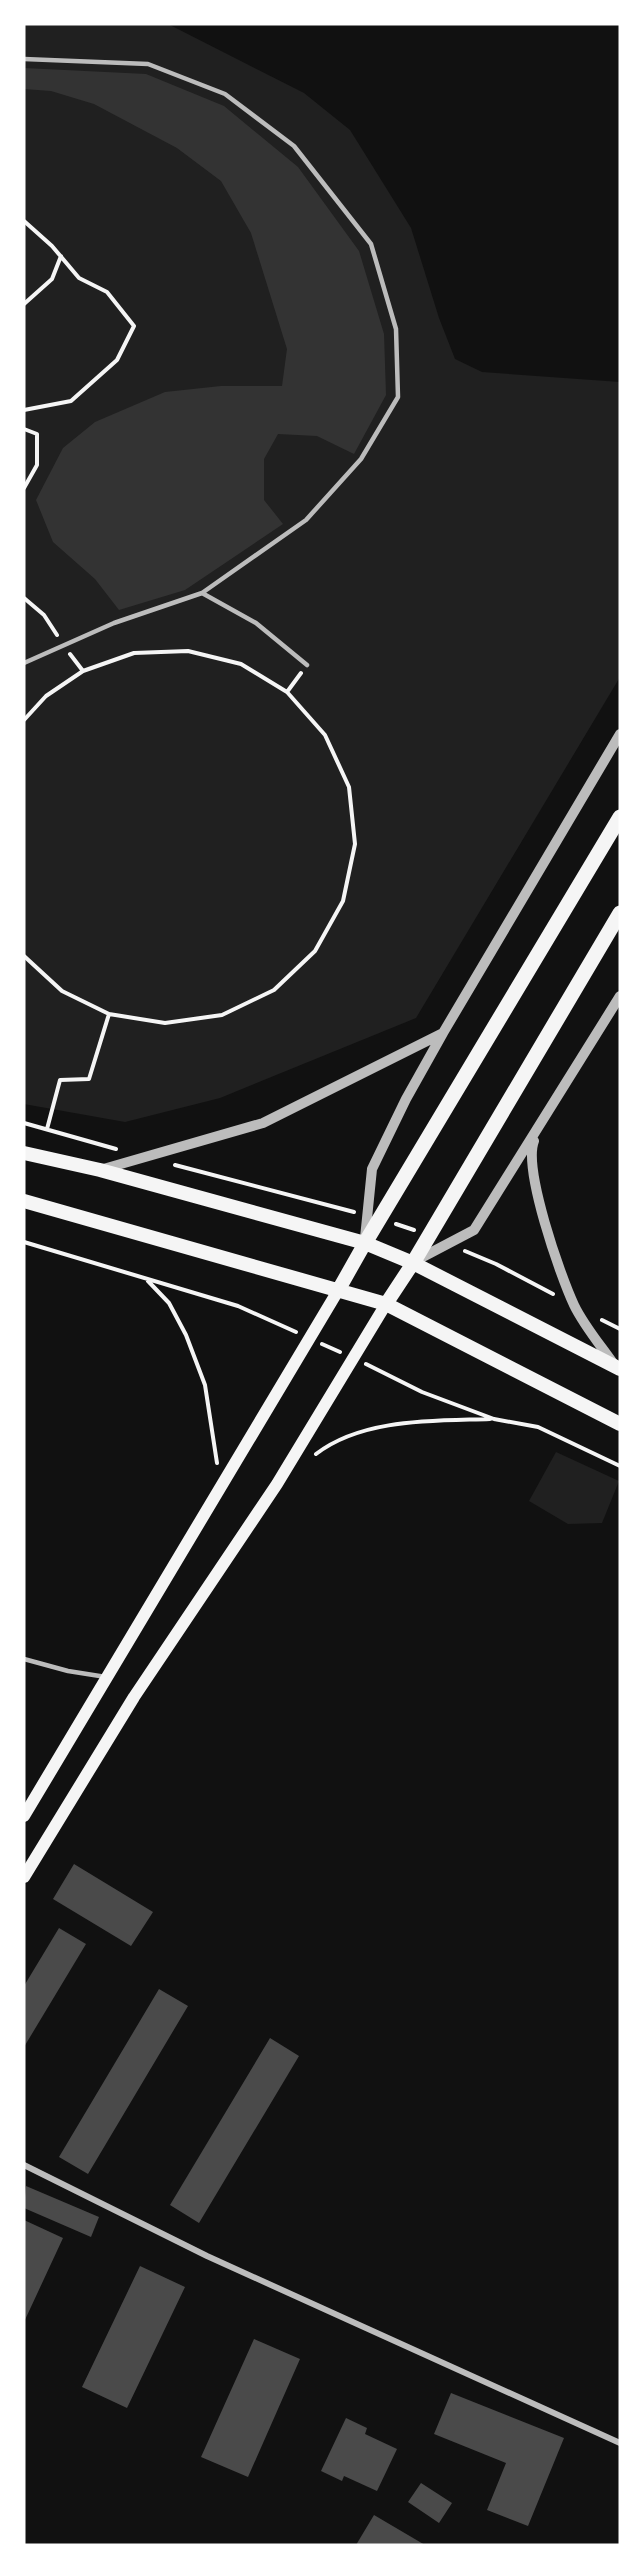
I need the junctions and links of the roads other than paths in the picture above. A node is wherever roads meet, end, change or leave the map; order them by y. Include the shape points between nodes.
1 (24, 58) edge
2 (202, 593) junction
3 (24, 663) edge
4 (307, 665) dead end
5 (620, 734) edge
6 (620, 817) edge
7 (620, 913) edge
8 (620, 996) edge
9 (443, 1033) junction
10 (540, 1124) junction
11 (24, 1153) edge
12 (100, 1170) junction
13 (24, 1201) edge
14 (365, 1243) junction
15 (412, 1263) junction
16 (339, 1289) junction
17 (386, 1304) junction
18 (618, 1368) edge
19 (620, 1424) edge
20 (24, 1659) edge
21 (106, 1677) junction
22 (24, 1816) edge
23 (24, 1877) edge
24 (24, 2165) edge
25 (620, 2443) edge

1 - 2 lane via 148,64 225,94 294,146 371,244 396,328 398,397 361,459 306,520
2 - 3 lane via 114,623
2 - 4 lane via 256,622
5 - 9 street
6 - 14 highway
7 - 15 highway
8 - 10 street
9 - 12 street via 263,1123
9 - 14 street via 372,1169
10 - 15 street via 474,1230
10 - 18 street via 530,1150 546,1227 574,1306
11 - 12 main road
12 - 14 main road
13 - 16 main road
14 - 15 main road
14 - 16 main road
15 - 17 main road
15 - 18 main road
16 - 17 main road
16 - 21 main road
17 - 19 main road
17 - 23 main road via 277,1484 134,1697
20 - 21 lane
21 - 22 main road
24 - 25 street via 207,2256

